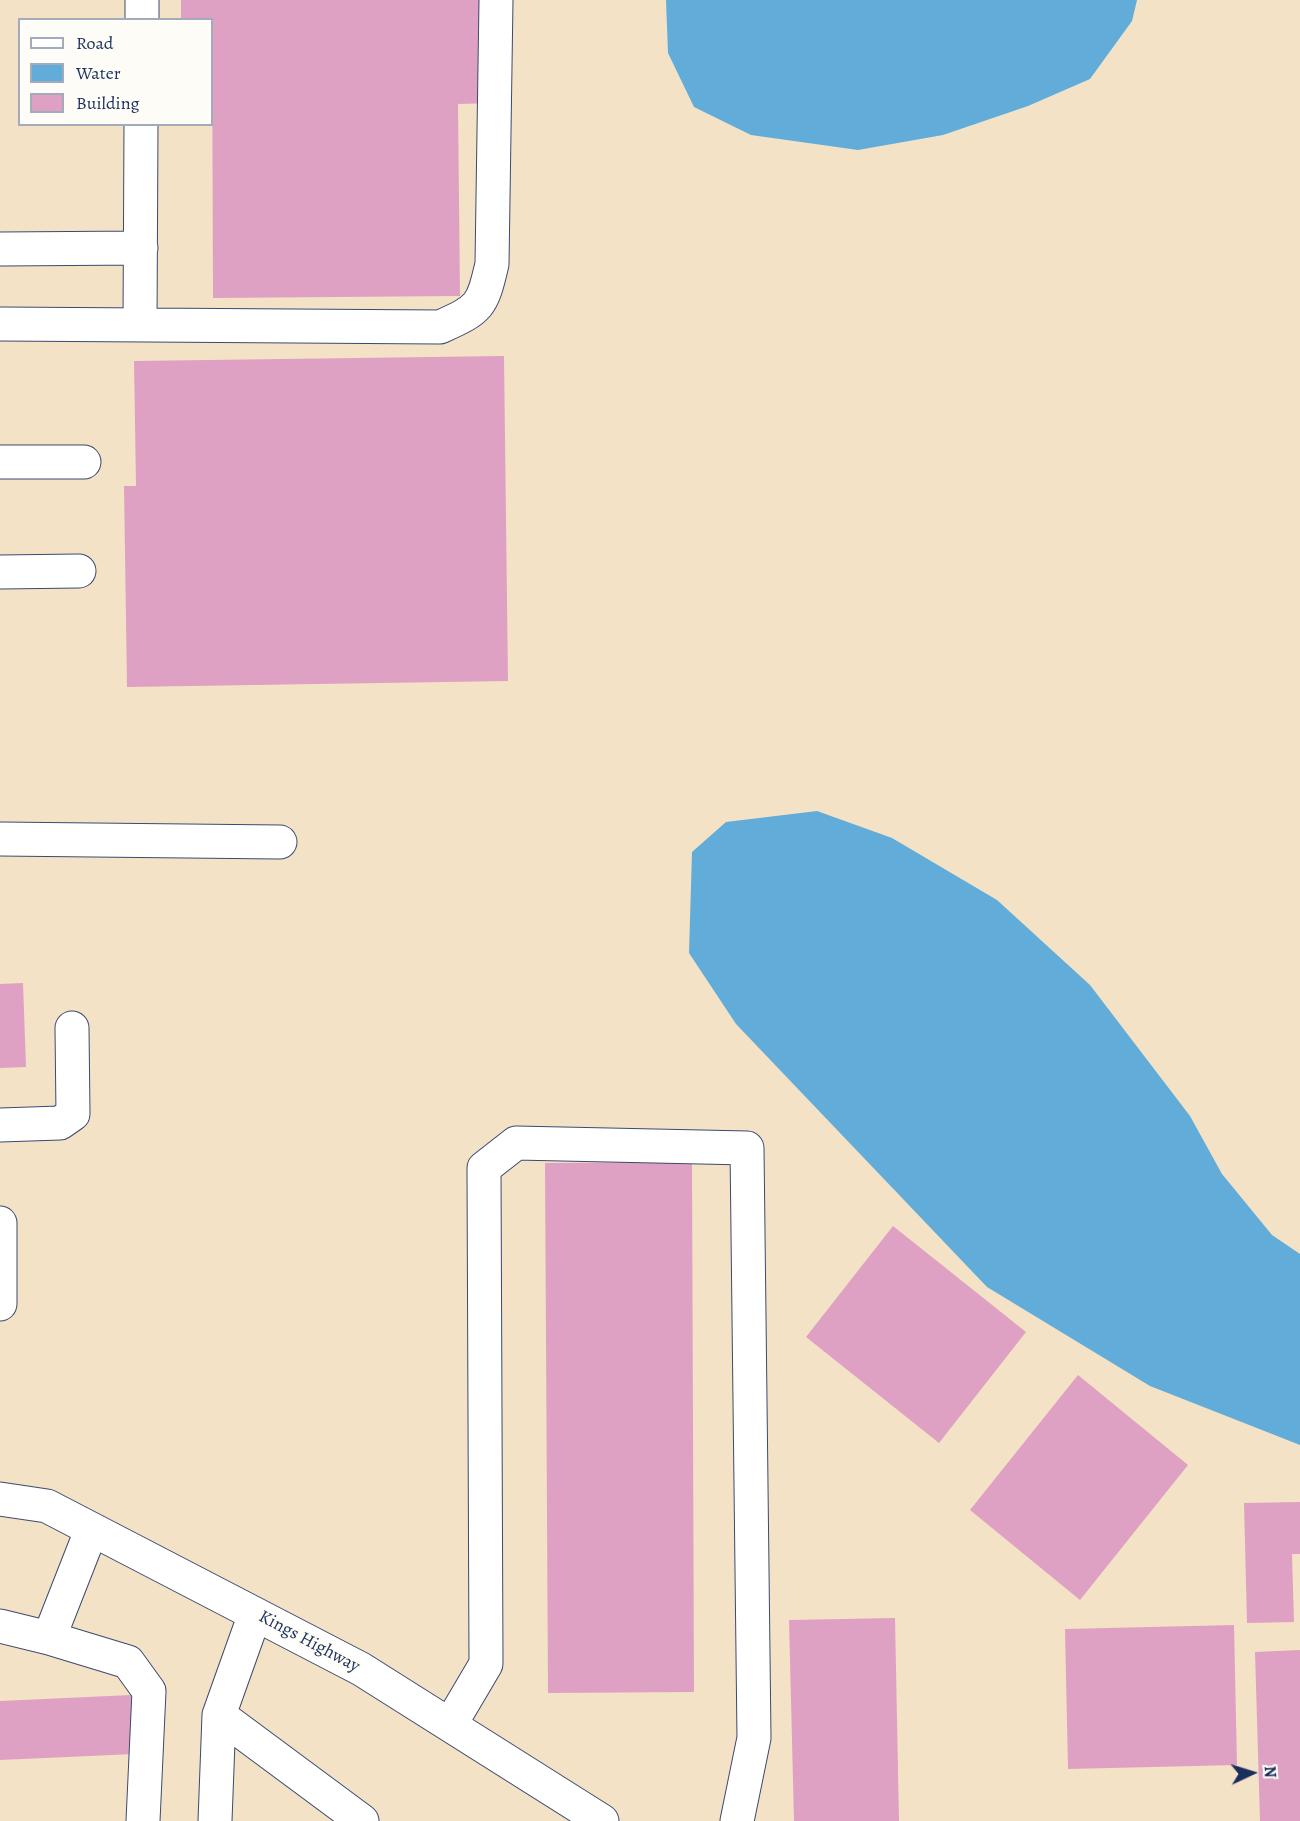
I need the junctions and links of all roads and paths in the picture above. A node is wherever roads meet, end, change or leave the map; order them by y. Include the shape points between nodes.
1 (142, 0) edge
2 (496, 0) edge
3 (142, 18) edge
4 (141, 126) edge
5 (141, 248) junction
6 (0, 249) edge
7 (0, 324) edge
8 (140, 324) junction
9 (0, 462) edge
10 (84, 462) dead end
11 (79, 571) dead end
12 (0, 572) edge
13 (0, 839) edge
14 (280, 842) dead end
15 (72, 1028) dead end
16 (0, 1125) edge
17 (0, 1223) edge
18 (0, 1304) edge
19 (0, 1499) edge
20 (91, 1531) junction
21 (255, 1614) junction
22 (0, 1626) edge
23 (49, 1638) junction
24 (219, 1714) junction
25 (450, 1725) junction
26 (143, 1821) edge
27 (215, 1821) edge
28 (362, 1821) edge
29 (602, 1821) edge
30 (736, 1821) edge

1 - 3 street
2 - 8 street via 492,264 485,295 474,311 440,327
4 - 5 street
5 - 6 street
5 - 8 street
7 - 8 street
9 - 10 street
11 - 12 street
13 - 14 street
15 - 16 street via 74,1114 60,1123
17 - 18 street
19 - 20 street, Kings Highway via 47,1506
20 - 21 street, Kings Highway
20 - 23 street
21 - 24 street
21 - 25 street, Kings Highway via 361,1669
22 - 23 street
23 - 26 street via 128,1662 149,1692
24 - 27 street
24 - 28 street
25 - 29 street, Kings Highway
25 - 30 street via 486,1664 484,1168 516,1143 747,1148 754,1738

